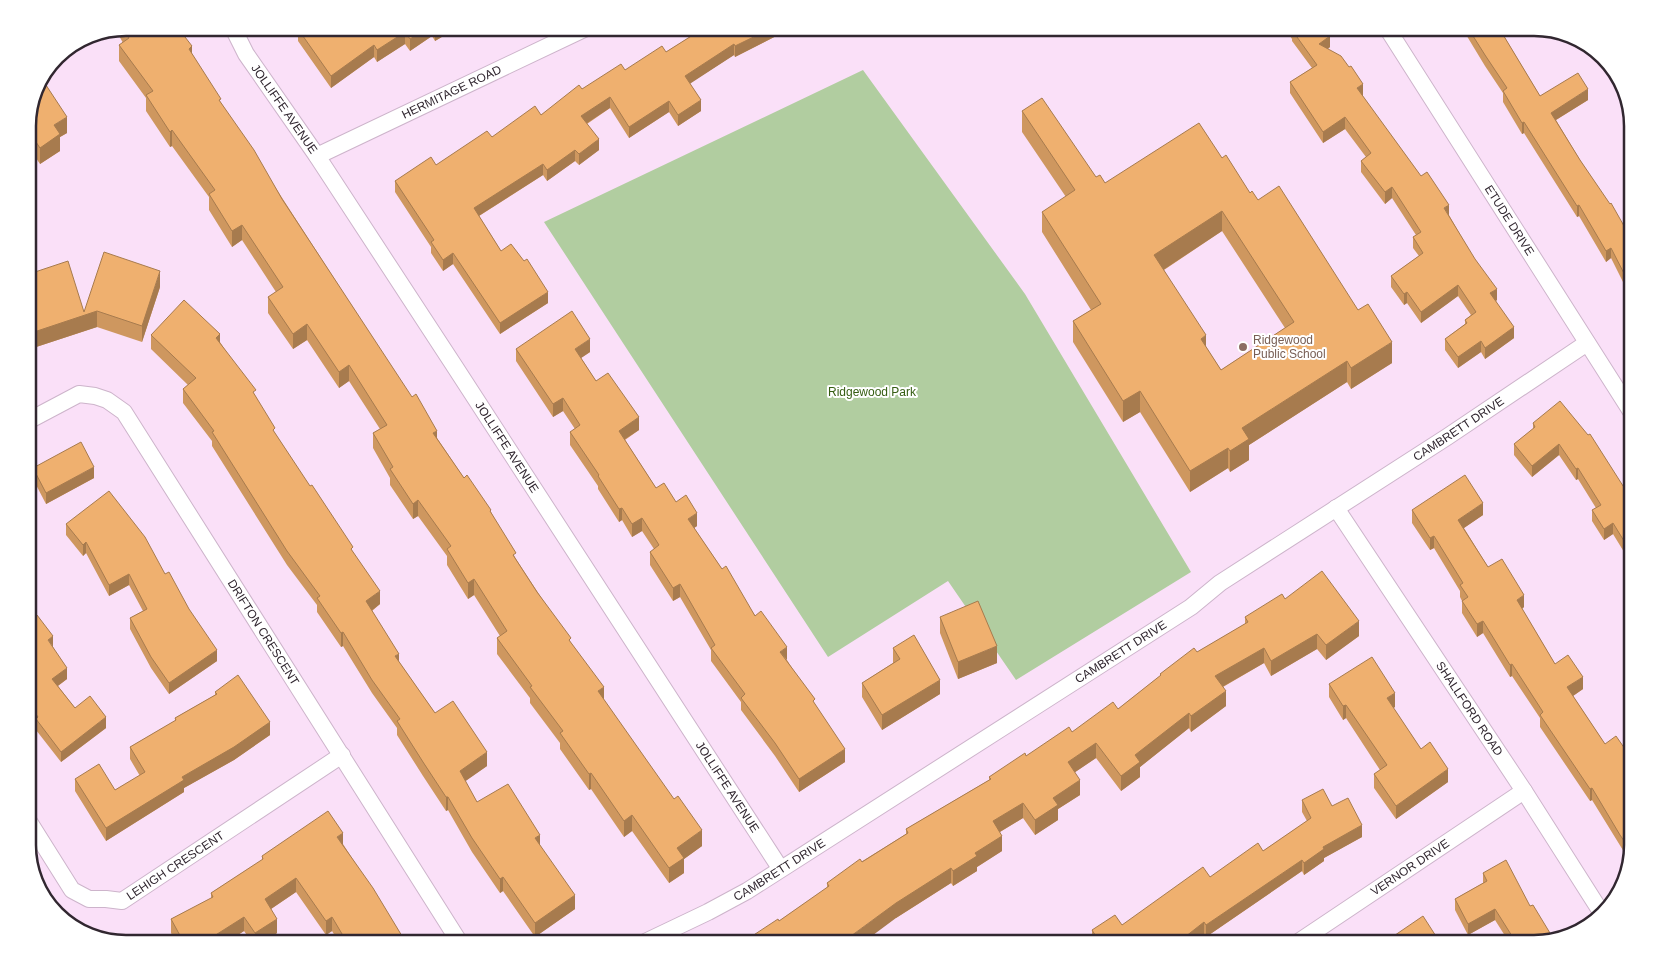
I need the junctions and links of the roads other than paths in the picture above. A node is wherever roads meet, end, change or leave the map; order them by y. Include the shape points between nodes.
1 (238, 36) edge
2 (569, 36) edge
3 (1392, 36) edge
4 (317, 156) junction
5 (1587, 343) junction
6 (1624, 401) edge
7 (36, 416) edge
8 (1336, 508) junction
9 (342, 755) junction
10 (1524, 791) junction
11 (36, 833) edge
12 (780, 868) junction
13 (1598, 907) edge
14 (454, 935) edge
15 (661, 935) edge
16 (1310, 935) edge

1 - 4 street, JOLLIFFE AVENUE via 246,54
2 - 4 street, HERMITAGE ROAD
3 - 5 street, ETUDE DRIVE
4 - 12 street, JOLLIFFE AVENUE
5 - 6 street, ETUDE DRIVE
5 - 8 street, CAMBRETT DRIVE
7 - 9 street, DRIFTON CRESCENT via 79,394 107,400 124,412
8 - 10 street, SHALLFORD ROAD
8 - 12 street, CAMBRETT DRIVE via 1220,583 1191,606
9 - 11 street, LEHIGH CRESCENT via 122,901 89,899 72,890
9 - 14 street, DRIFTON CRESCENT
10 - 13 street, SHALLFORD ROAD
10 - 16 street, VERNOR DRIVE
12 - 15 street, CAMBRETT DRIVE via 747,891

